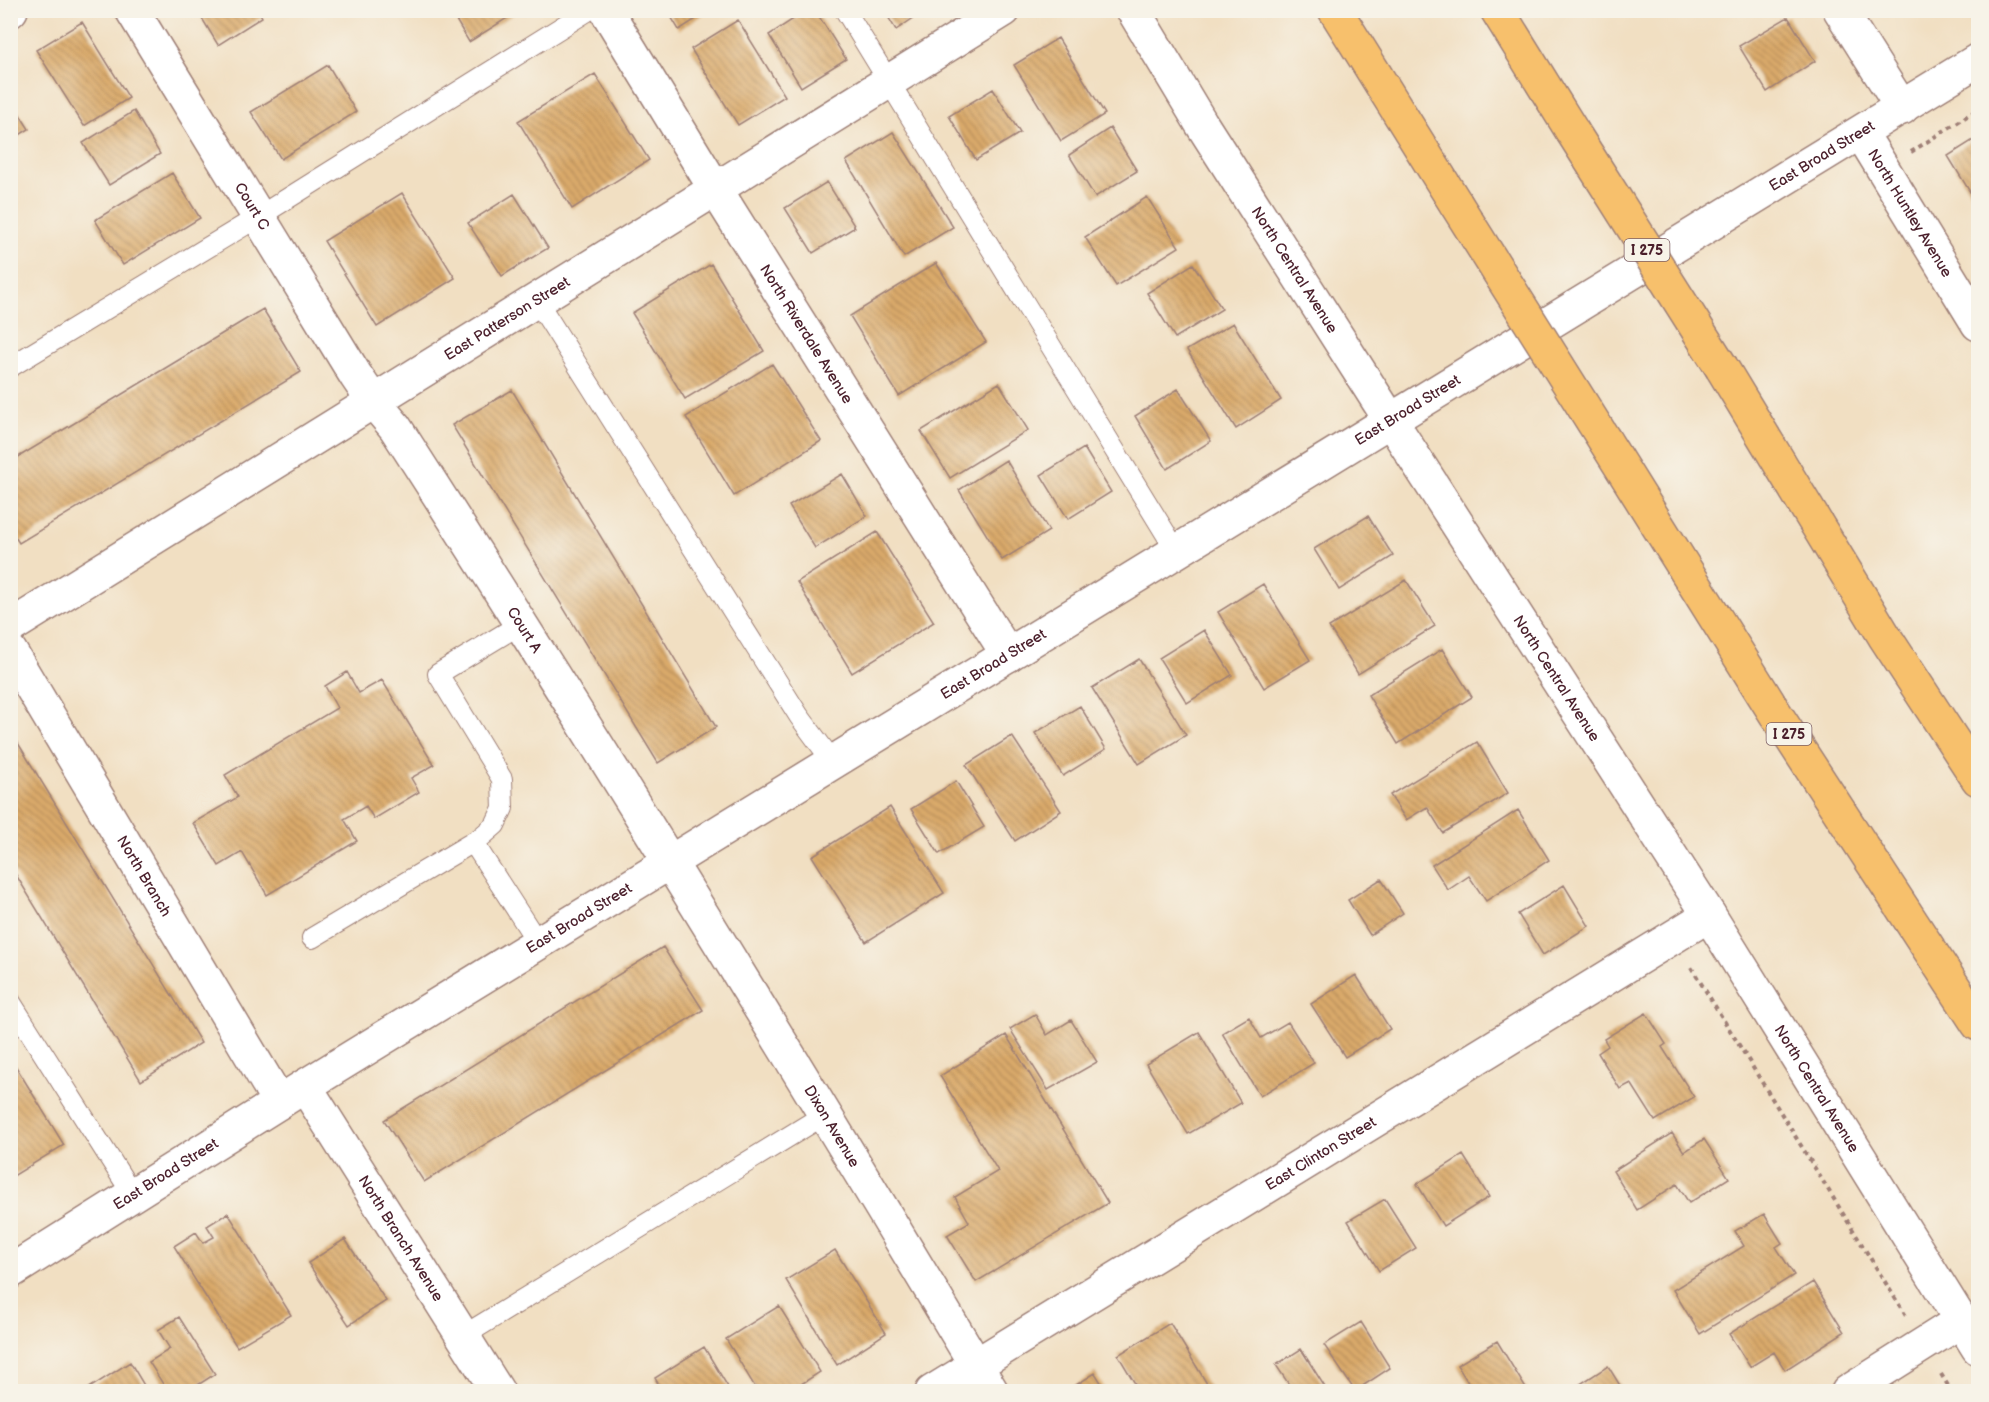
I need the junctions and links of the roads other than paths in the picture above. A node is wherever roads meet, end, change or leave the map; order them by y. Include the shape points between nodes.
1 (132, 10) edge
2 (589, 10) edge
3 (606, 10) edge
4 (845, 10) edge
5 (1004, 10) edge
6 (1133, 10) edge
7 (1335, 10) edge
8 (1497, 10) edge
9 (1840, 10) edge
10 (1978, 60) edge
11 (889, 82) junction
12 (1902, 108) junction
13 (1861, 133) junction
14 (716, 190) junction
15 (258, 217) junction
16 (537, 301) junction
17 (1978, 324) edge
18 (10, 367) edge
19 (373, 401) junction
20 (1391, 422) junction
21 (1177, 552) junction
22 (522, 623) junction
23 (10, 627) edge
24 (10, 651) edge
25 (1008, 655) junction
26 (832, 762) junction
27 (1978, 779) edge
28 (472, 842) junction
29 (670, 862) junction
30 (1708, 915) junction
31 (312, 938) dead end
32 (538, 943) junction
33 (10, 1001) edge
34 (1978, 1024) edge
35 (292, 1094) junction
36 (824, 1116) junction
37 (133, 1195) junction
38 (10, 1272) edge
39 (1962, 1320) junction
40 (463, 1336) junction
41 (1978, 1348) edge
42 (984, 1378) edge
43 (498, 1392) edge
44 (932, 1392) edge
45 (1848, 1392) edge

1 - 15 street, Court C
2 - 15 lane
3 - 14 street, North Riverdale Avenue
4 - 11 lane
5 - 11 street, East Patterson Street
6 - 20 street, North Central Avenue
7 - 34 highway, I 275, bridge via 1775,713
8 - 27 highway, I 275, bridge via 1885,637
9 - 12 street
10 - 12 street, East Broad Street
11 - 14 street, East Patterson Street
11 - 21 lane
12 - 13 street, East Broad Street
13 - 17 street, North Huntley Avenue
13 - 20 street, East Broad Street
14 - 16 street, East Patterson Street
14 - 25 street, North Riverdale Avenue
15 - 18 lane
15 - 19 street, Court C
16 - 19 street, East Patterson Street
16 - 26 lane
19 - 22 street, Court A via 395,427
19 - 23 street, East Patterson Street
20 - 21 street, East Broad Street
20 - 30 street, North Central Avenue
21 - 25 street, East Broad Street
22 - 28 lane via 438,674 502,779 503,808 495,825
22 - 29 street, Court A
24 - 35 street, North Branch
25 - 26 street, East Broad Street
26 - 29 street, East Broad Street
28 - 31 lane
28 - 32 lane
29 - 32 street, East Broad Street
29 - 36 street, Dixon Avenue
30 - 39 street, North Central Avenue
30 - 42 street, East Clinton Street
32 - 35 street, East Broad Street
33 - 37 lane
35 - 37 street, East Broad Street
35 - 40 street, North Branch Avenue
36 - 40 lane
36 - 42 street, Dixon Avenue
37 - 38 street, East Broad Street
39 - 41 street, North Central Avenue
39 - 45 street
40 - 43 street, North Branch Avenue
42 - 44 street, East Clinton Street

